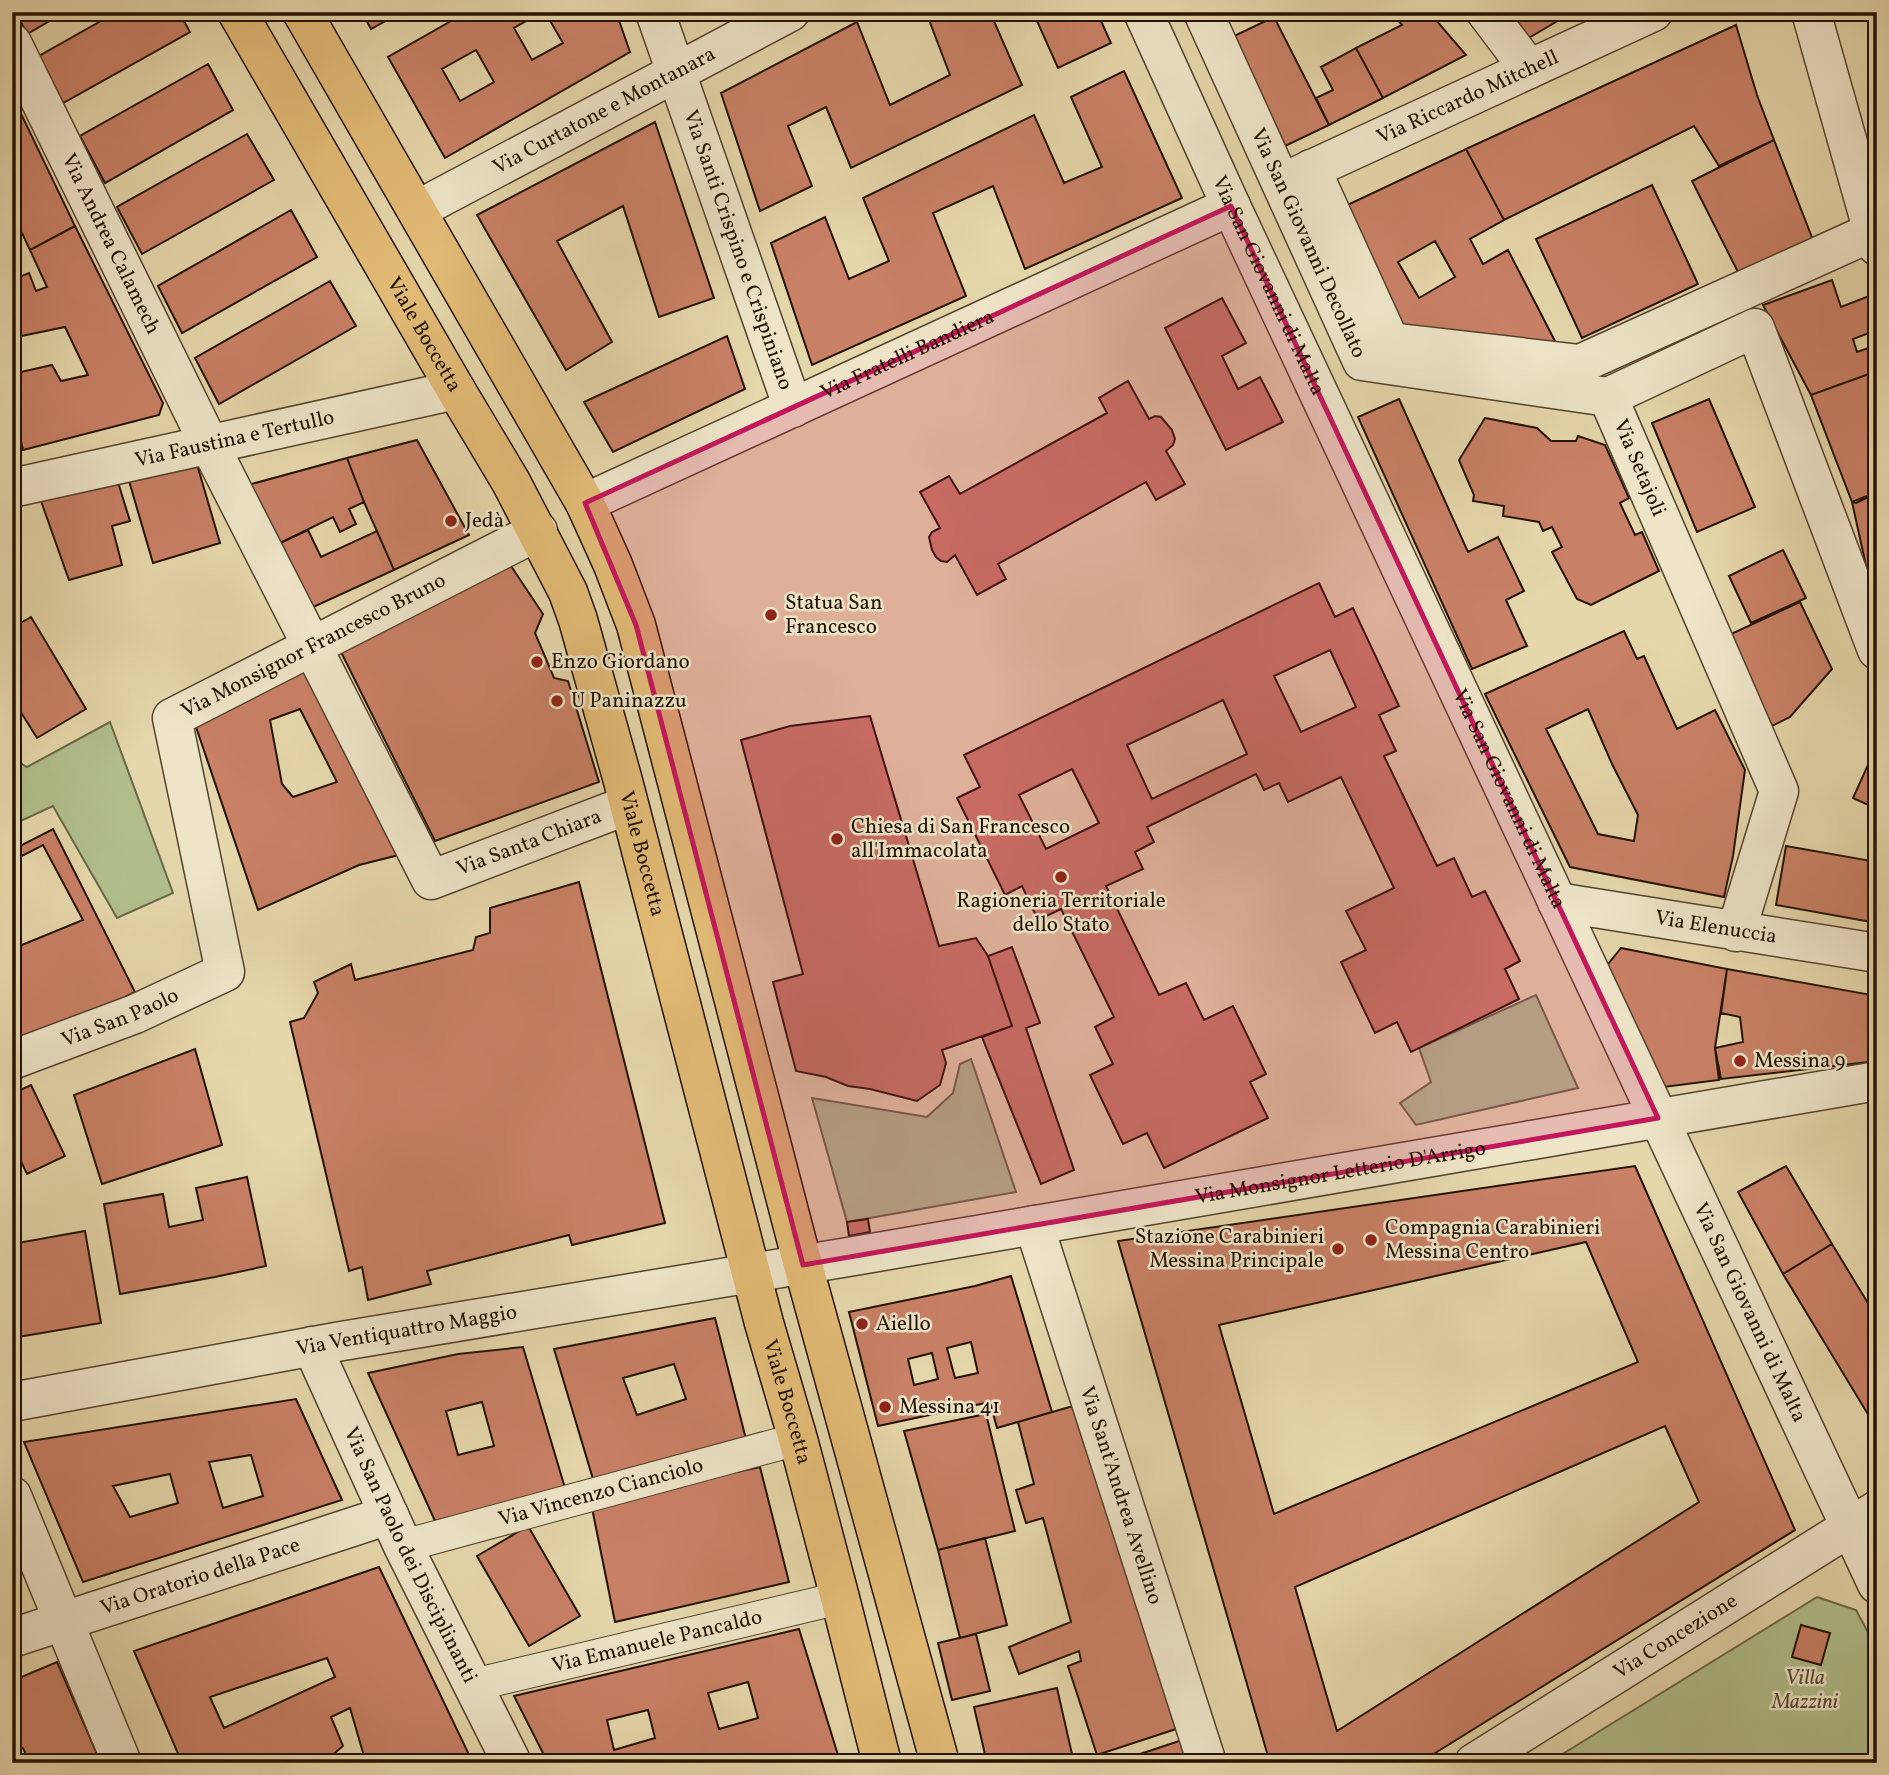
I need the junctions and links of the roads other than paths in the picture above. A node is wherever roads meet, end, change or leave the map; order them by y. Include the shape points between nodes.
1 (237, 12) edge
2 (302, 12) edge
3 (655, 12) edge
4 (790, 12) edge
5 (1143, 12) edge
6 (1203, 12) edge
7 (1486, 12) edge
8 (1653, 12) edge
9 (1811, 12) edge
10 (12, 43) edge
11 (1529, 69) junction
12 (676, 73) junction
13 (1296, 176) junction
14 (1231, 206) junction
15 (416, 209) junction
16 (1874, 239) edge
17 (456, 390) junction
18 (1608, 397) junction
19 (793, 408) junction
20 (209, 444) junction
21 (12, 488) edge
22 (585, 503) junction
23 (538, 531) junction
24 (312, 647) junction
25 (1877, 650) edge
26 (628, 806) junction
27 (431, 880) joint
28 (1557, 902) junction
29 (1736, 932) junction
30 (1877, 953) edge
31 (225, 972) joint
32 (12, 1060) edge
33 (1877, 1081) edge
34 (1658, 1118) junction
35 (1034, 1226) junction
36 (803, 1265) junction
37 (751, 1273) junction
38 (312, 1346) junction
39 (12, 1402) edge
40 (798, 1439) junction
41 (12, 1496) edge
42 (1863, 1518) edge
43 (396, 1530) junction
44 (1877, 1584) edge
45 (841, 1598) junction
46 (64, 1621) junction
47 (12, 1638) edge
48 (473, 1685) junction
49 (122, 1763) edge
50 (512, 1763) edge
51 (882, 1763) edge
52 (940, 1763) edge
53 (1207, 1763) edge
54 (1474, 1763) edge

1 - 17 main road, Viale Boccetta
2 - 15 main road
3 - 12 street, Via Santi Crispino e Crispiniano
4 - 12 street, Via Curtatone e Montanara
5 - 14 street, Via San Giovanni di Malta
6 - 13 street, Via San Giovanni Decollato
7 - 11 street
8 - 11 street, Via Riccardo Mitchell
9 - 16 street
10 - 20 street, Via Andrea Calamech
11 - 13 street, Via Riccardo Mitchell
12 - 15 street, Via Curtatone e Montanara
12 - 19 street, Via Santi Crispino e Crispiniano
13 - 16 street via 1390,342 1580,363
13 - 18 street, Via San Giovanni Decollato via 1362,360
14 - 19 street, Via Fratelli Bandiera
14 - 28 street, Via San Giovanni di Malta
15 - 22 main road
17 - 20 street, Via Faustina e Tertullo
17 - 23 main road, Viale Boccetta
18 - 25 street, Via Setajoli via 1755,328
18 - 29 street, Via Setajoli via 1779,791
19 - 22 street, Via Fratelli Bandiera
20 - 21 street, Via Faustina e Tertullo
20 - 24 street, Via Andrea Calamech
22 - 36 main road via 636,625
23 - 24 street, Via Monsignor Francesco Bruno
23 - 26 main road, Viale Boccetta via 578,620
24 - 27 street, Via Andrea Calamech
24 - 31 street, Via Monsignor Francesco Bruno via 172,718
26 - 27 street, Via Santa Chiara
26 - 37 main road, Viale Boccetta
28 - 29 street, Via Elenuccia
28 - 34 street, Via San Giovanni di Malta
29 - 30 street, Via Elenuccia
31 - 32 street, Via San Paolo via 135,1014
33 - 34 street, Via Monsignor Letterio D'Arrigo
34 - 35 street, Via Monsignor Letterio D'Arrigo
34 - 42 street, Via San Giovanni di Malta
35 - 36 street, Via Monsignor Letterio D'Arrigo
35 - 53 street, Via Sant'Andrea Avellino
36 - 37 street, Via Ventiquattro Maggio
36 - 52 main road
37 - 38 street, Via Ventiquattro Maggio
37 - 40 main road, Viale Boccetta
38 - 39 street, Via Ventiquattro Maggio
38 - 43 street, Via San Paolo dei Disciplinanti
40 - 43 street, Via Vincenzo Cianciolo
40 - 45 main road, Viale Boccetta
41 - 46 street
42 - 44 street, Via San Giovanni di Malta
42 - 54 street, Via Concezione
43 - 46 street, Via Oratorio della Pace
43 - 48 street, Via San Paolo dei Disciplinanti
45 - 48 street, Via Emanuele Pancaldo
45 - 51 main road, Viale Boccetta
46 - 47 street, Via Oratorio della Pace
46 - 49 street
48 - 50 street, Via San Paolo dei Disciplinanti

